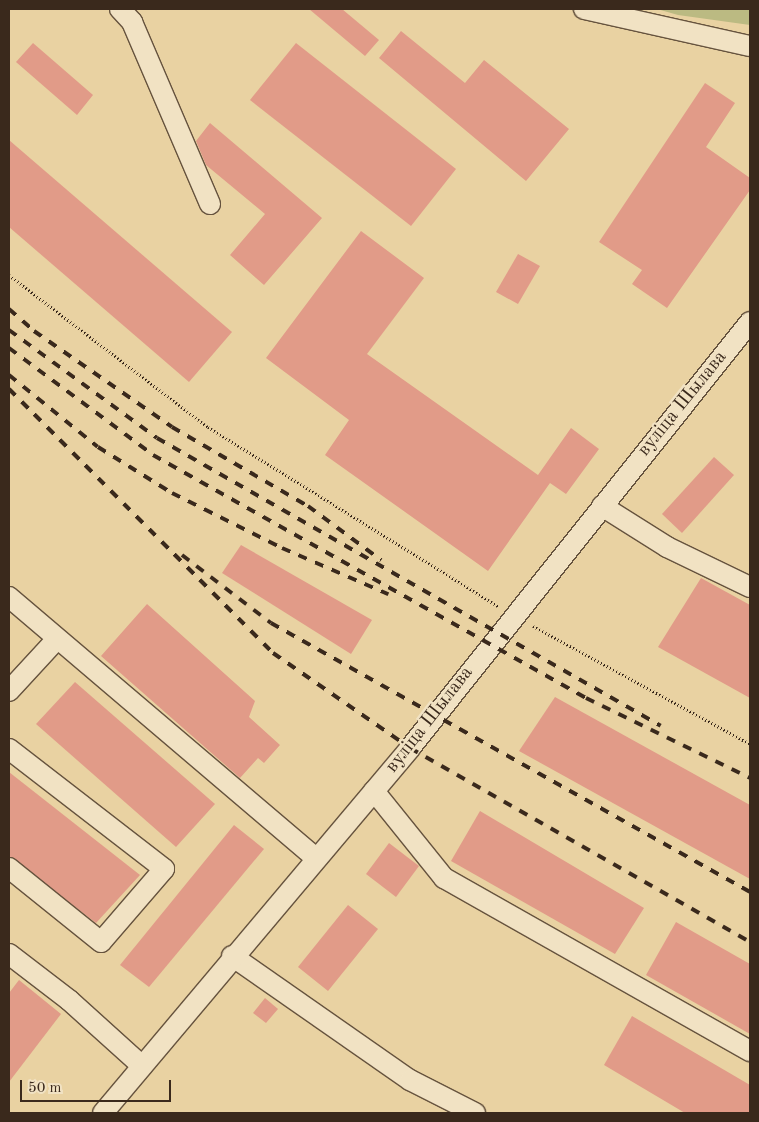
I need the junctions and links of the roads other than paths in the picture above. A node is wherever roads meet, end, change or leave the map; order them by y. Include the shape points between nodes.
1 (120, 9) edge
2 (584, 9) edge
3 (750, 46) edge
4 (210, 204) dead end
5 (750, 322) edge
6 (602, 506) junction
7 (750, 587) edge
8 (9, 597) edge
9 (57, 639) junction
10 (9, 691) edge
11 (9, 749) edge
12 (374, 790) junction
13 (316, 858) junction
14 (9, 868) edge
15 (9, 954) edge
16 (232, 956) junction
17 (750, 1051) edge
18 (142, 1066) junction
19 (103, 1113) edge
20 (475, 1113) edge

1 - 4 street via 132,22
2 - 3 street
5 - 6 street, вуліца Шылава
6 - 7 street via 667,547
6 - 12 street, вуліца Шылава
8 - 9 street
9 - 10 street
9 - 13 street
11 - 14 street via 164,869 101,942
12 - 13 street, вуліца Шылава
12 - 17 street via 444,878
13 - 16 street, вуліца Шылава
15 - 18 street via 69,1000
16 - 18 street, вуліца Шылава
16 - 20 street via 410,1080
18 - 19 street, вуліца Шылава

